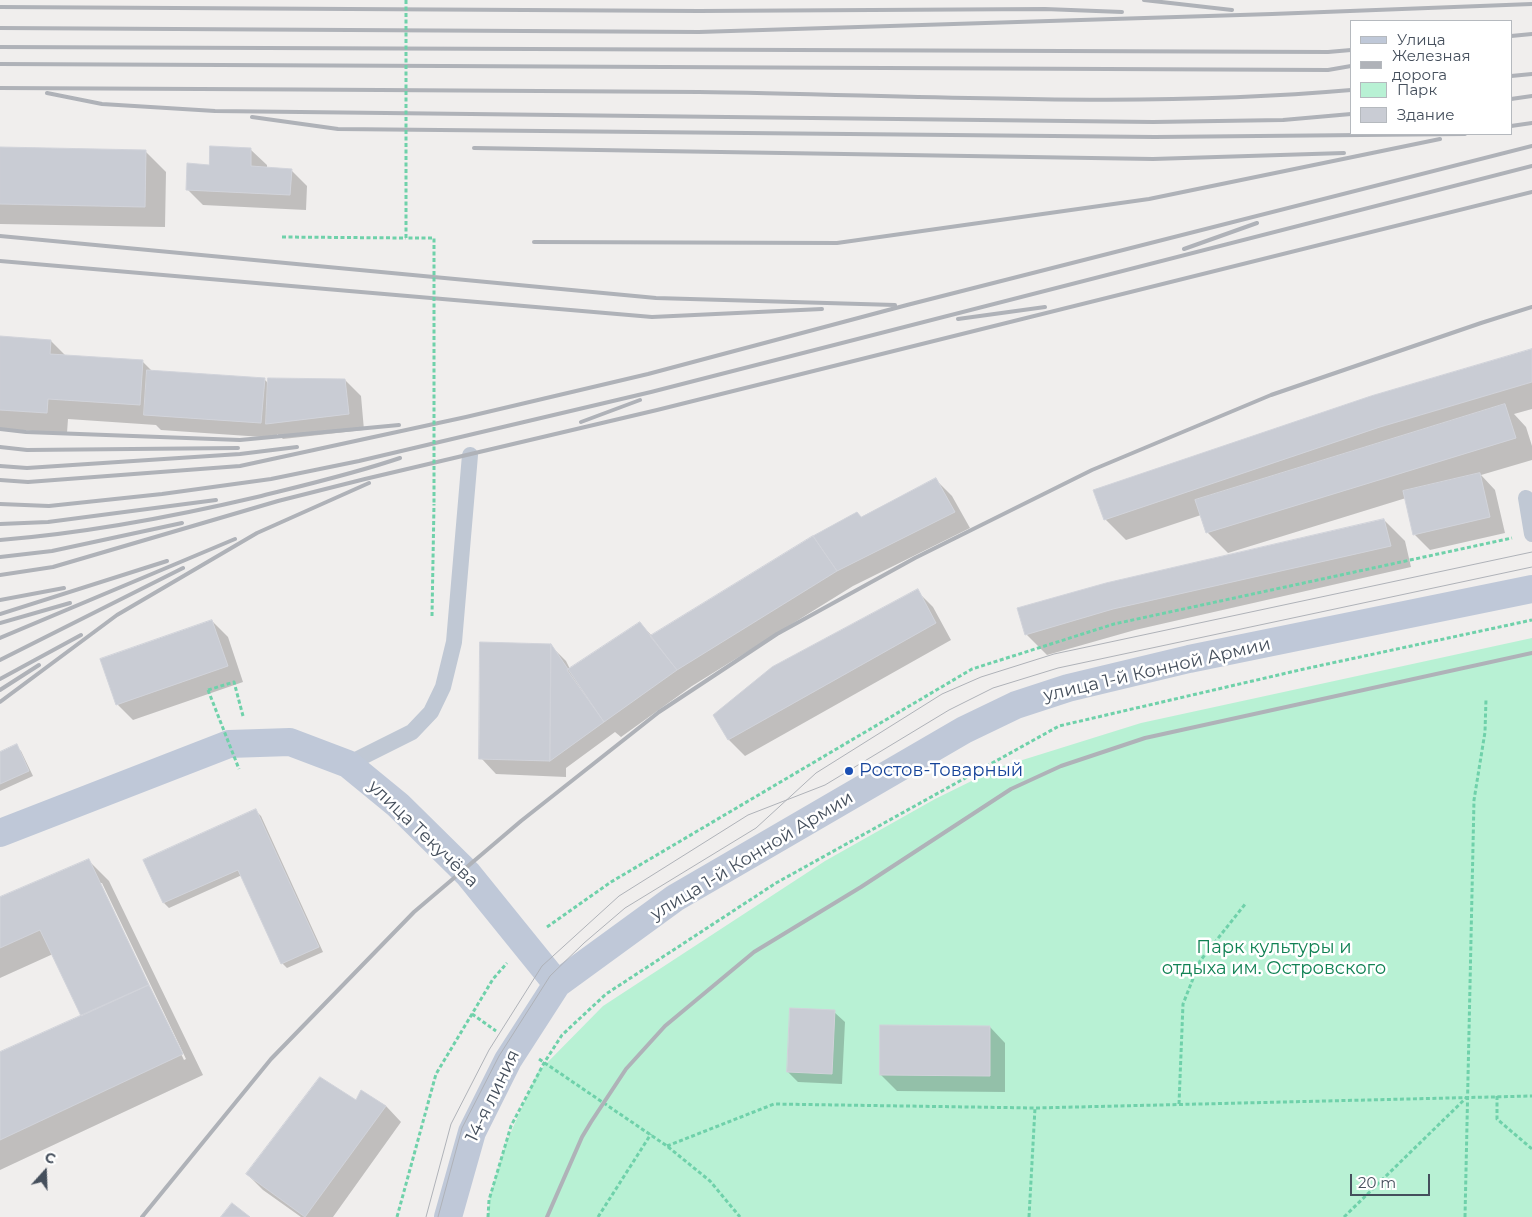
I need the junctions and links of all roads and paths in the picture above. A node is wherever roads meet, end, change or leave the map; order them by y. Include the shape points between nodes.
1 (406, 0) edge
2 (282, 238) dead end
3 (406, 238) junction
4 (470, 455) dead end
5 (1526, 498) dead end
6 (1532, 534) edge
7 (433, 582) dead end
8 (1532, 589) edge
9 (1532, 620) edge
10 (1486, 699) dead end
11 (251, 743) junction
12 (348, 764) junction
13 (239, 769) dead end
14 (0, 833) edge
15 (1246, 903) dead end
16 (557, 984) junction
17 (568, 1080) dead end
18 (1468, 1096) junction
19 (1497, 1096) junction
20 (1532, 1096) edge
21 (1179, 1104) junction
22 (1035, 1108) junction
23 (650, 1134) junction
24 (667, 1146) junction
25 (1532, 1149) edge
26 (448, 1217) edge
27 (488, 1217) edge
28 (598, 1217) edge
29 (740, 1217) edge
30 (1029, 1217) edge
31 (1344, 1217) edge
32 (1465, 1217) edge

1 - 3 path, bridge
2 - 3 path
3 - 7 path, bridge via 434,238
4 - 12 lane via 454,642 443,687 431,712 412,732
5 - 6 lane
8 - 16 main road, улица 1-й Конной Армии via 1189,659 1068,688 1016,705 964,730 675,898
9 - 27 path via 1304,668 1060,726 776,883 606,994 562,1035 511,1126 489,1200
10 - 18 path via 1485,732 1474,800
11 - 12 main road, улица Текучёва via 290,742
11 - 13 path, bridge via 234,682 208,690
11 - 14 main road, улица Текучёва via 229,744
12 - 16 main road, улица Текучёва via 398,804 468,874
15 - 21 path via 1200,961 1183,1004
16 - 26 main road, 14-я линия via 508,1060 472,1132
17 - 23 path
18 - 19 path
18 - 21 path
18 - 31 path
18 - 32 path
19 - 20 path
19 - 25 path via 1497,1119
21 - 22 path
22 - 24 path via 774,1104
22 - 30 path
23 - 24 path
23 - 28 path
24 - 29 path via 710,1181

